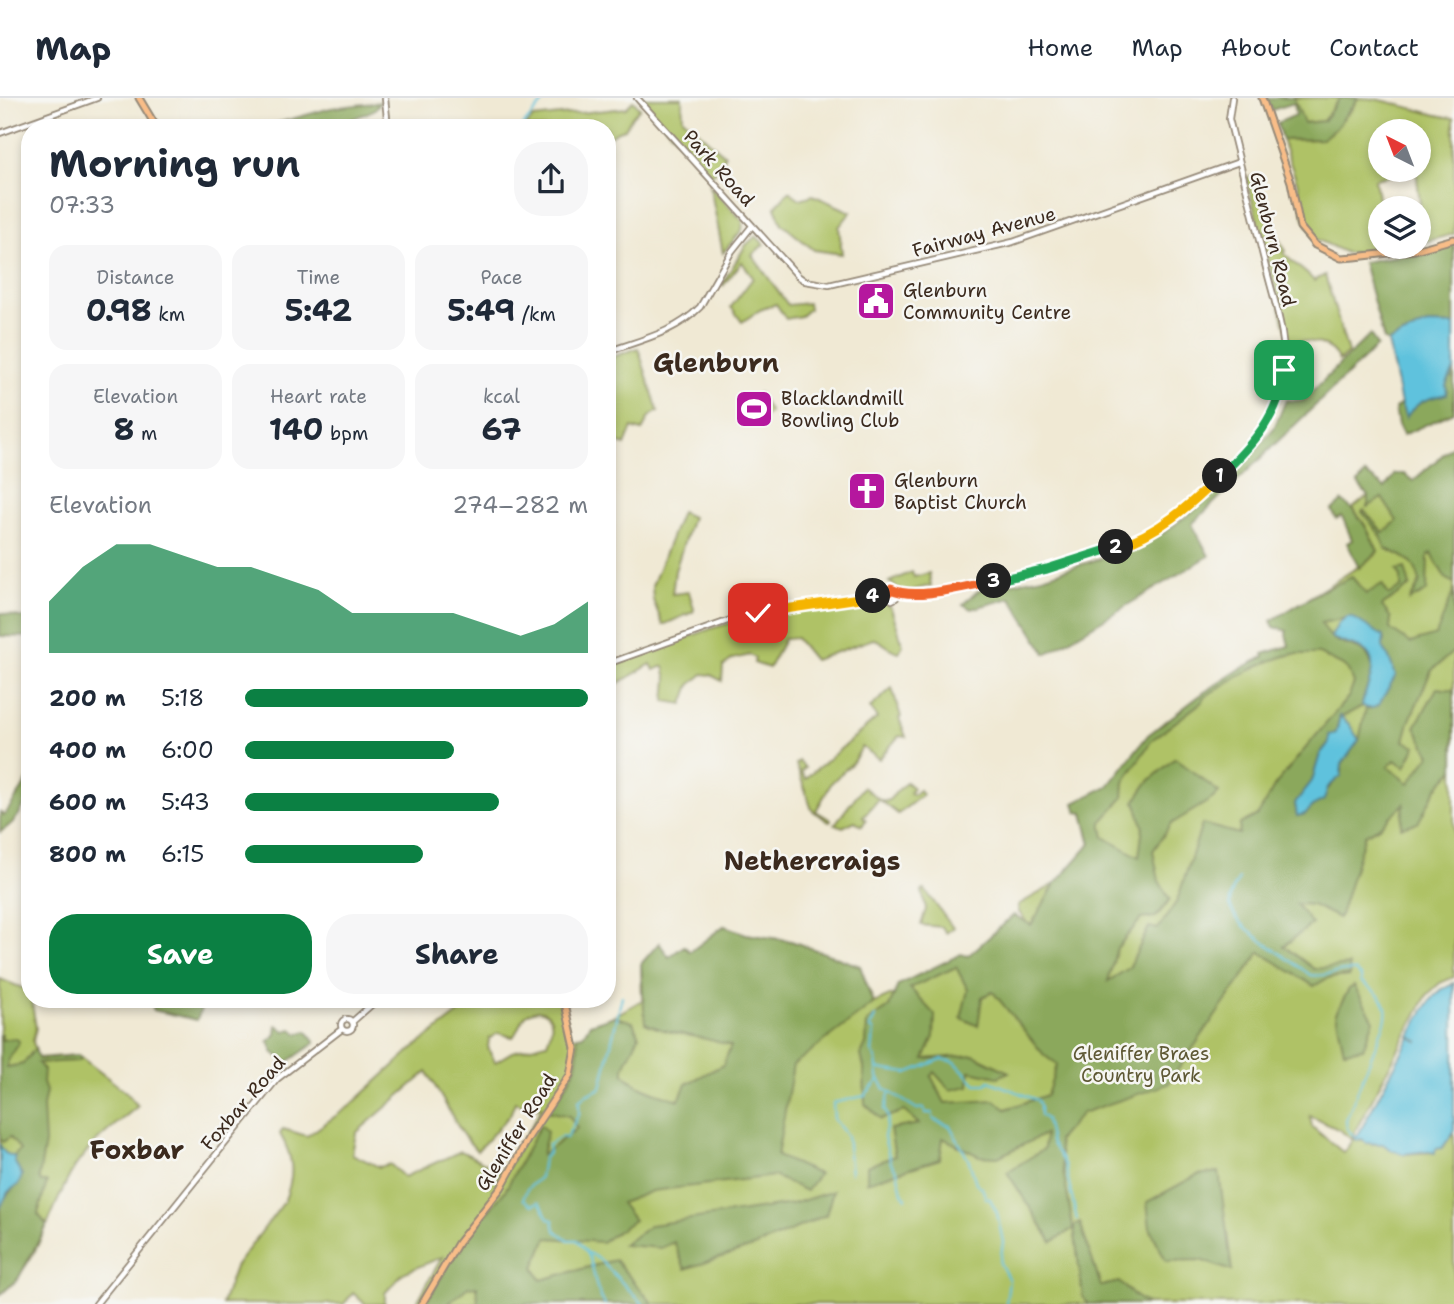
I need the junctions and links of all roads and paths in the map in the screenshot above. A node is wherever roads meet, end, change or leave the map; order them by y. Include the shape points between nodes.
1 (97, 98) edge
2 (139, 98) edge
3 (384, 98) edge
4 (637, 98) edge
5 (1232, 98) edge
6 (1262, 98) edge
7 (37, 119) edge
8 (152, 119) edge
9 (387, 119) edge
10 (21, 125) edge
11 (0, 132) edge
12 (1239, 162) junction
13 (752, 226) junction
14 (1454, 239) edge
15 (616, 349) edge
16 (616, 661) edge
17 (367, 1008) edge
18 (566, 1008) edge
19 (352, 1021) junction
20 (342, 1029) junction
21 (96, 1304) edge
22 (422, 1304) edge

1 - 7 street
2 - 8 main road
3 - 9 street
4 - 13 street, Park Road
5 - 12 street, Glenburn Road via 1229,119
6 - 14 main road via 1291,182 1300,228 1315,245 1341,258 1415,250
10 - 11 street
12 - 13 street, Fairway Avenue via 1013,242 829,285 798,276
12 - 16 street, Glenburn Road via 1284,346 1284,370 1279,395 1259,436 1185,508 1124,545 1010,578 897,594 892,600 886,595 736,618
13 - 15 street via 693,315 672,329
17 - 19 street
18 - 22 main road, Gleniffer Road via 575,1048 570,1076
19 - 20 street via 343,1020
19 - 20 street via 351,1030
20 - 21 street, Foxbar Road via 277,1079

